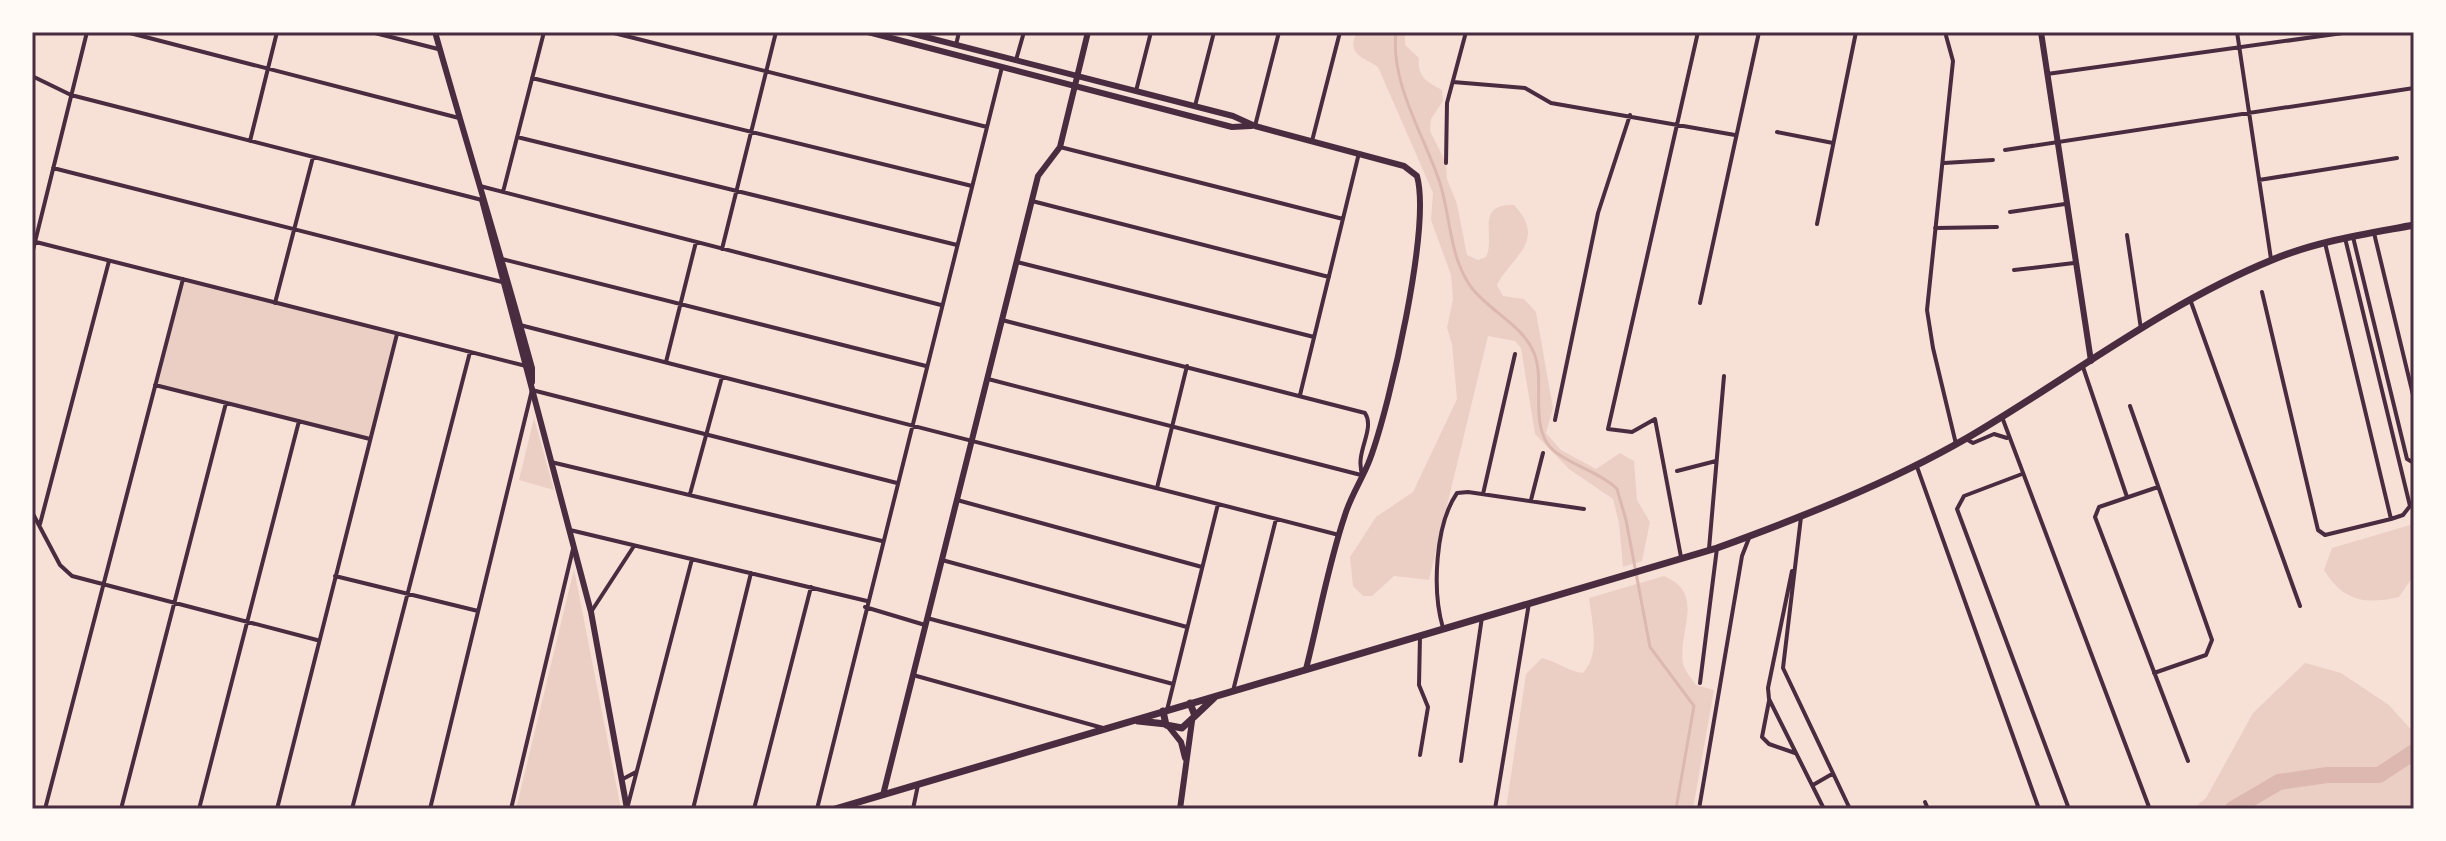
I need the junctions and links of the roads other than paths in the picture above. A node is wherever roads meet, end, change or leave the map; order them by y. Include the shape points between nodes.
1 (87, 32) edge
2 (126, 32) edge
3 (277, 32) edge
4 (371, 32) edge
5 (435, 32) edge
6 (544, 32) edge
7 (610, 32) edge
8 (776, 32) edge
9 (868, 32) edge
10 (906, 32) edge
11 (959, 32) edge
12 (1024, 32) edge
13 (1088, 32) edge
14 (1151, 32) edge
15 (1214, 32) edge
16 (1279, 32) edge
17 (1340, 32) edge
18 (1466, 32) edge
19 (1698, 32) edge
20 (1759, 32) edge
21 (1856, 32) edge
22 (1945, 32) edge
23 (2041, 32) edge
24 (2237, 32) edge
25 (2350, 32) edge
26 (956, 45) junction
27 (2239, 47) junction
28 (440, 50) junction
29 (1016, 60) junction
30 (1002, 67) junction
31 (268, 68) junction
32 (766, 71) junction
33 (2047, 74) junction
34 (32, 76) edge
35 (1077, 76) junction
36 (532, 78) junction
37 (1453, 82) junction
38 (1074, 86) junction
39 (2414, 88) edge
40 (1136, 91) junction
41 (71, 95) junction
42 (1195, 106) junction
43 (2248, 114) junction
44 (1630, 115) junction
45 (459, 118) junction
46 (1678, 123) junction
47 (1255, 126) junction
48 (987, 127) junction
49 (751, 132) junction
50 (1777, 132) dead end
51 (1735, 135) junction
52 (517, 137) junction
53 (250, 141) junction
54 (1312, 141) junction
55 (1833, 143) junction
56 (2057, 144) junction
57 (1060, 147) junction
58 (2005, 150) dead end
59 (1359, 153) junction
60 (313, 157) junction
61 (2397, 158) dead end
62 (1993, 160) dead end
63 (1446, 163) dead end
64 (1944, 163) junction
65 (53, 168) junction
66 (2259, 180) junction
67 (478, 186) junction
68 (972, 186) junction
69 (736, 191) junction
70 (503, 192) junction
71 (482, 200) junction
72 (1032, 201) junction
73 (2065, 204) junction
74 (2010, 212) dead end
75 (1343, 219) junction
76 (1817, 224) dead end
77 (2414, 225) edge
78 (1997, 227) dead end
79 (1935, 228) junction
80 (294, 229) junction
81 (2374, 233) junction
82 (2127, 235) dead end
83 (2349, 238) junction
84 (34, 241) edge
85 (696, 242) junction
86 (2325, 243) junction
87 (957, 245) junction
88 (722, 249) junction
89 (32, 254) edge
90 (499, 258) junction
91 (110, 260) junction
92 (2271, 260) junction
93 (1017, 262) junction
94 (2074, 263) junction
95 (2014, 270) dead end
96 (1329, 277) junction
97 (183, 279) junction
98 (502, 282) junction
99 (2262, 292) dead end
100 (2191, 302) junction
101 (275, 303) junction
102 (1700, 303) dead end
103 (680, 304) junction
104 (942, 305) junction
105 (1002, 320) junction
106 (517, 324) junction
107 (2141, 331) junction
108 (397, 334) junction
109 (1314, 337) junction
110 (470, 352) junction
111 (1515, 354) dead end
112 (2091, 361) junction
113 (666, 362) junction
114 (926, 366) junction
115 (1187, 366) junction
116 (529, 367) junction
117 (2083, 367) junction
118 (1724, 376) dead end
119 (722, 377) junction
120 (988, 379) junction
121 (155, 385) junction
122 (532, 390) junction
123 (1300, 395) junction
124 (2414, 399) edge
125 (226, 403) junction
126 (2130, 406) dead end
127 (2002, 417) junction
128 (1555, 420) dead end
129 (299, 421) junction
130 (911, 425) junction
131 (1172, 426) junction
132 (706, 435) junction
133 (371, 439) junction
134 (1966, 439) junction
135 (2010, 439) junction
136 (972, 441) junction
137 (1956, 444) junction
138 (1543, 453) dead end
139 (1716, 461) junction
140 (551, 462) junction
141 (2414, 463) edge
142 (1916, 464) junction
143 (1677, 471) dead end
144 (2022, 474) junction
145 (1363, 476) junction
146 (897, 483) junction
147 (2158, 487) junction
148 (1157, 488) junction
149 (1483, 494) junction
150 (690, 495) junction
151 (2127, 497) junction
152 (957, 500) junction
153 (1531, 500) junction
154 (1218, 504) junction
155 (1584, 509) dead end
156 (32, 512) edge
157 (1801, 517) junction
158 (1276, 519) junction
159 (2391, 519) junction
160 (39, 526) junction
161 (570, 530) junction
162 (1339, 535) junction
163 (1750, 536) junction
164 (882, 541) junction
165 (634, 546) junction
166 (574, 547) junction
167 (1713, 550) junction
168 (692, 559) junction
169 (1681, 559) junction
170 (942, 560) junction
171 (1202, 567) junction
172 (1794, 569) junction
173 (751, 573) junction
174 (335, 576) junction
175 (103, 584) junction
176 (811, 587) junction
177 (408, 594) junction
178 (176, 603) junction
179 (1529, 603) junction
180 (866, 604) junction
181 (2300, 606) dead end
182 (478, 611) junction
183 (591, 612) junction
184 (1482, 616) junction
185 (247, 622) junction
186 (926, 622) junction
187 (1187, 627) junction
188 (1443, 628) junction
189 (1421, 634) junction
190 (318, 641) junction
191 (1772, 667) junction
192 (1783, 668) junction
193 (1306, 669) junction
194 (2154, 673) junction
195 (913, 675) junction
196 (1700, 683) dead end
197 (1173, 684) junction
198 (1233, 691) junction
199 (1220, 695) junction
200 (1769, 699) junction
201 (1190, 703) junction
202 (1165, 711) junction
203 (1194, 718) junction
204 (1132, 721) junction
205 (1167, 725) junction
206 (1105, 729) junction
207 (1795, 753) junction
208 (1420, 755) dead end
209 (1461, 761) dead end
210 (2188, 761) dead end
211 (1187, 766) junction
212 (640, 767) junction
213 (1832, 774) junction
214 (621, 780) junction
215 (918, 785) junction
216 (1813, 785) junction
217 (883, 795) junction
218 (1925, 802) dead end
219 (856, 806) edge
220 (2149, 807) dead end
221 (45, 809) edge
222 (121, 809) edge
223 (199, 809) edge
224 (277, 809) edge
225 (352, 809) edge
226 (430, 809) edge
227 (511, 809) edge
228 (627, 809) edge
229 (693, 809) edge
230 (754, 809) edge
231 (817, 809) edge
232 (835, 809) edge
233 (913, 809) edge
234 (1180, 809) edge
235 (1495, 809) edge
236 (1699, 809) edge
237 (1824, 809) edge
238 (1850, 809) edge
239 (1928, 809) edge
240 (2039, 809) edge
241 (2069, 809) edge

1 - 41 street
2 - 31 street
3 - 31 street
4 - 28 street
5 - 28 street
6 - 36 street
7 - 32 street
8 - 32 street
9 - 30 street
10 - 26 street
11 - 26 street
12 - 29 street
13 - 35 street
14 - 40 street
15 - 42 street
16 - 47 street
17 - 54 street
18 - 37 street
19 - 46 street
20 - 51 street
21 - 55 street
22 - 64 street via 1953,61
23 - 33 street
24 - 27 street
25 - 27 street
26 - 29 street
27 - 33 street
27 - 43 street
28 - 45 street
29 - 35 street
30 - 38 street
30 - 48 street
31 - 45 street
31 - 53 street
32 - 48 street
32 - 49 street
33 - 56 street
34 - 41 street
35 - 38 street
35 - 40 street
36 - 49 street
36 - 52 street
37 - 44 street via 1525,88 1551,103
37 - 63 street via 1447,103
38 - 47 street via 1232,127
38 - 57 street
39 - 43 street
40 - 42 street
41 - 53 street
41 - 65 street
42 - 47 street
43 - 56 street
43 - 66 street
44 - 46 street
44 - 128 street via 1605,188
45 - 67 street
46 - 51 street
46 - 169 street via 1608,429 1632,432 1655,419
47 - 54 street
48 - 68 street
49 - 68 street
49 - 69 street
50 - 55 street
51 - 102 street
52 - 69 street
52 - 70 street
53 - 60 street
54 - 59 street
55 - 76 street
56 - 58 street
56 - 73 street
57 - 72 street via 1041,170
57 - 75 street
59 - 75 street
59 - 145 street via 1410,169 1417,176 1420,197 1398,352
60 - 71 street
60 - 80 street
61 - 66 street
62 - 64 street
64 - 79 street
65 - 80 street
65 - 84 street
66 - 92 street
67 - 70 street
67 - 71 street
68 - 87 street
69 - 87 street
69 - 88 street
70 - 85 street
71 - 90 street
72 - 93 street
72 - 96 street
73 - 74 street
73 - 94 street
75 - 96 street
77 - 81 main road
78 - 79 street
79 - 137 street via 1927,310
80 - 98 street
80 - 101 street
81 - 83 main road
81 - 124 street
82 - 107 street
83 - 86 main road
83 - 141 street via 2407,459
83 - 159 street via 2410,506
84 - 89 street
84 - 91 street
85 - 88 street
85 - 103 street
86 - 92 main road
86 - 159 street
87 - 104 street
88 - 104 street
90 - 98 street
90 - 103 street
90 - 106 street
91 - 97 street
91 - 160 street
92 - 100 main road
93 - 105 street
93 - 109 street
94 - 95 street
94 - 112 street
96 - 109 street
97 - 101 street
97 - 121 street
98 - 106 street
99 - 159 street via 2318,530 2325,535
100 - 107 main road
100 - 181 street
101 - 108 street
103 - 113 street
103 - 114 street
104 - 114 street
105 - 115 street
105 - 120 street
106 - 113 street
106 - 116 street
107 - 112 main road
108 - 110 street
108 - 133 street
109 - 123 street
110 - 116 street
110 - 177 street
111 - 149 street
112 - 117 main road
113 - 119 street
114 - 130 street
115 - 123 street
115 - 131 street
116 - 122 street
117 - 127 main road
117 - 151 street
118 - 139 street
119 - 130 street
119 - 132 street
120 - 131 street
120 - 136 street
121 - 125 street
121 - 175 street
122 - 132 street
122 - 140 street
122 - 182 street
123 - 145 street via 1368,416 1359,456
125 - 129 street
125 - 178 street
126 - 147 street
127 - 134 main road
127 - 135 street
129 - 133 street
129 - 185 street
130 - 136 street
130 - 146 street
131 - 145 street
131 - 148 street
132 - 146 street
132 - 150 street
133 - 174 street
134 - 135 street via 1973,443 1996,434
134 - 137 main road
135 - 144 street
136 - 148 street
136 - 152 street
137 - 142 main road
138 - 153 street
139 - 143 street
139 - 167 street
140 - 150 street
140 - 161 street
142 - 157 main road
142 - 240 street
144 - 220 street
144 - 241 street via 1964,496 1957,509
145 - 162 street
146 - 164 street
147 - 151 street
147 - 194 street via 2212,640 2206,655
148 - 154 street
149 - 153 street
149 - 188 street via 1460,492 1453,499 1435,577
150 - 164 street
151 - 194 street via 2099,507 2095,517
152 - 170 street
152 - 171 street
153 - 155 street
154 - 158 street
154 - 171 street
156 - 160 street
157 - 163 main road
157 - 172 street
158 - 162 street
158 - 198 street
160 - 175 street via 65,572
161 - 165 street
161 - 166 street
162 - 193 street
163 - 167 main road
163 - 236 street via 1742,556
164 - 180 street
165 - 168 street
165 - 183 street
166 - 183 street
166 - 227 street
167 - 169 main road
167 - 196 street
168 - 173 street
168 - 212 street
169 - 179 main road
170 - 186 street
170 - 187 street
171 - 187 street
172 - 191 street
172 - 192 street
173 - 176 street
173 - 229 street
174 - 177 street
174 - 190 street
175 - 178 street
175 - 221 street
176 - 180 street
176 - 230 street
177 - 182 street
177 - 225 street
178 - 185 street
178 - 222 street
179 - 184 main road
179 - 235 street
180 - 186 street
180 - 231 street
182 - 226 street
183 - 214 street
184 - 188 main road
184 - 209 street
185 - 190 street
185 - 223 street
186 - 195 street
186 - 197 street
187 - 197 street
188 - 189 main road
189 - 193 main road
189 - 208 street via 1419,685 1428,707
190 - 224 street
191 - 192 street
191 - 200 street
192 - 213 street
193 - 198 main road
194 - 210 street
195 - 206 street
195 - 217 street
197 - 202 street
198 - 199 main road
199 - 201 main road
199 - 203 main road
200 - 207 street
200 - 207 street via 1762,737
201 - 202 main road
201 - 203 main road
202 - 204 main road
202 - 205 main road
203 - 205 main road via 1182,728
203 - 211 street
204 - 205 main road
204 - 206 main road
205 - 211 street via 1181,742
206 - 215 main road
207 - 216 street
211 - 234 street
212 - 214 street
212 - 228 street
213 - 216 street
213 - 238 street
214 - 228 street
215 - 217 main road
215 - 233 street
216 - 237 street
217 - 219 main road
218 - 239 street
219 - 232 main road

